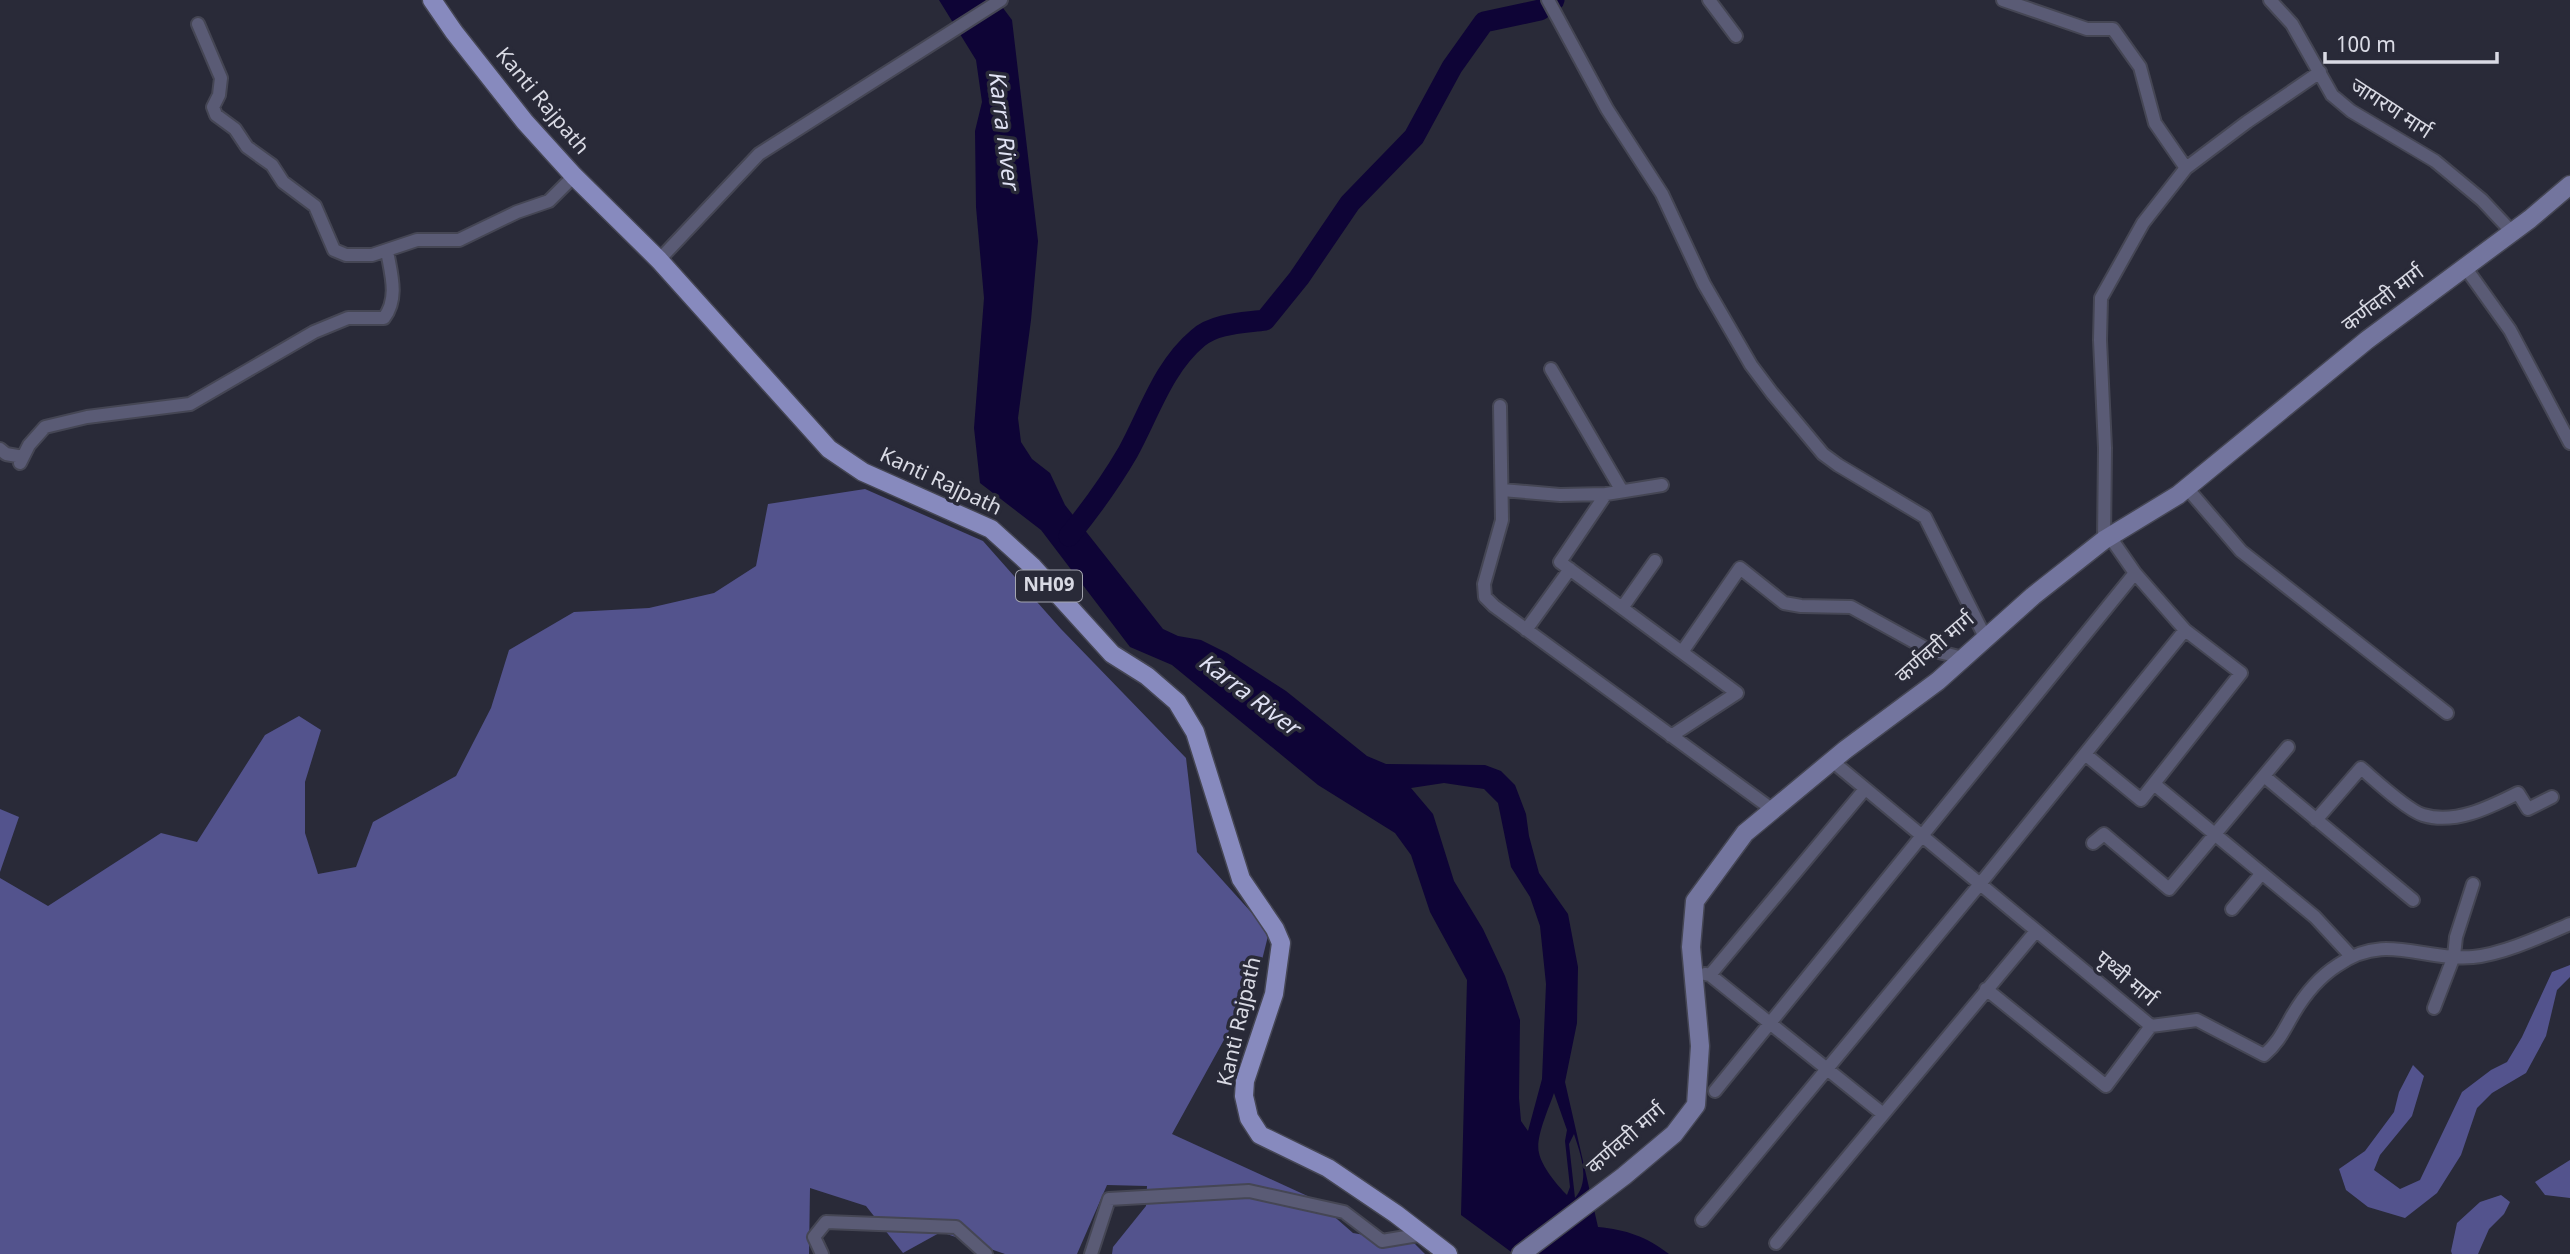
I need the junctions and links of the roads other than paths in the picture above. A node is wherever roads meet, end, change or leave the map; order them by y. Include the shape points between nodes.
1 (432, 0) edge
2 (1001, 0) edge
3 (1548, 0) edge
4 (1709, 0) edge
5 (2003, 0) edge
6 (2270, 0) edge
7 (198, 24) dead end
8 (1736, 36) dead end
9 (2320, 72) junction
10 (2186, 168) junction
11 (574, 176) junction
12 (2570, 185) edge
13 (2512, 232) junction
14 (387, 251) junction
15 (659, 260) junction
16 (2465, 267) junction
17 (1552, 369) dead end
18 (1500, 406) dead end
19 (2570, 443) edge
20 (0, 449) edge
21 (1662, 485) dead end
22 (2187, 488) junction
23 (1502, 490) junction
24 (1622, 491) junction
25 (1606, 494) junction
26 (2107, 539) junction
27 (1655, 561) dead end
28 (1570, 569) junction
29 (2135, 573) junction
30 (1622, 608) junction
31 (1526, 630) junction
32 (2185, 630) junction
33 (1985, 637) junction
34 (1682, 652) junction
35 (1963, 658) junction
36 (2447, 713) dead end
37 (1671, 736) junction
38 (2288, 747) dead end
39 (2085, 754) junction
40 (1832, 761) junction
41 (2264, 776) junction
42 (2154, 784) junction
43 (1865, 789) junction
44 (2552, 797) dead end
45 (1773, 810) junction
46 (2316, 820) junction
47 (2216, 833) junction
48 (1922, 836) junction
49 (2093, 843) dead end
50 (2262, 873) junction
51 (1980, 884) junction
52 (2473, 884) dead end
53 (2413, 900) dead end
54 (2232, 909) dead end
55 (2570, 924) edge
56 (2036, 931) junction
57 (2351, 956) junction
58 (2454, 956) junction
59 (1702, 973) junction
60 (1986, 989) junction
61 (2434, 1008) dead end
62 (1769, 1023) junction
63 (2151, 1026) junction
64 (1827, 1069) junction
65 (1714, 1091) dead end
66 (1883, 1114) junction
67 (1702, 1220) dead end
68 (1424, 1234) junction
69 (1776, 1242) dead end
70 (822, 1254) edge
71 (986, 1254) edge
72 (1091, 1254) edge
73 (1448, 1254) edge
74 (1521, 1254) edge

1 - 11 main road, Kanti Rajpath / NH09 via 525,122
2 - 15 street via 759,154
3 - 33 street via 1607,109 1662,194 1704,284 1751,365 1823,454 1925,517
4 - 8 street
5 - 10 street via 2087,29 2113,29 2140,67 2155,123
6 - 9 street, जागरण मार्ग via 2292,23
7 - 14 street via 221,78 213,107 216,115 272,165 283,182 314,206 334,250 346,255
9 - 10 street
9 - 13 street, जागरण मार्ग via 2332,95 2351,111 2435,162
10 - 26 street via 2143,223 2101,298
11 - 14 street via 549,201 458,240 418,240
11 - 15 main road, Kanti Rajpath / NH09
12 - 13 main road, कर्णवती मार्ग
13 - 16 main road, कर्णवती मार्ग
14 - 20 street via 393,287 392,307 384,318 348,318 314,332 190,404 45,427 21,460
15 - 68 main road, Kanti Rajpath / NH09 via 829,449 863,472 991,529 1033,567 1112,654 1177,702 1195,732 1241,879 1281,943 1274,994 1245,1081 1249,1118 1260,1135 1328,1168
16 - 19 street via 2510,330
16 - 22 main road, कर्णवती मार्ग via 2367,340
17 - 24 street
18 - 23 street
21 - 24 street
22 - 26 main road, कर्णवती मार्ग
22 - 36 street via 2241,551
23 - 25 street
23 - 31 street via 1503,520 1484,584 1485,597
24 - 25 street
25 - 28 street via 1560,562
26 - 29 street
26 - 33 main road, कर्णवती मार्ग
27 - 30 street
28 - 30 street
28 - 31 street
29 - 32 street
29 - 48 street
30 - 34 street
31 - 37 street
32 - 39 street
32 - 42 street via 2241,673
33 - 35 main road, कर्णवती मार्ग
34 - 35 street via 1740,568 1784,603 1851,607 1927,649
34 - 37 street via 1737,693
35 - 40 main road, कर्णवती मार्ग
37 - 45 street
38 - 41 street
39 - 42 street via 2141,800
39 - 51 street
40 - 43 street, पृथ्वी मार्ग
40 - 45 main road, कर्णवती मार्ग
41 - 46 street
41 - 47 street
42 - 47 street
43 - 48 street, पृथ्वी मार्ग
43 - 59 street
44 - 46 street via 2528,809 2518,793 2483,810 2451,817 2424,816 2361,768
45 - 59 main road, कर्णवती मार्ग via 1745,833 1695,901 1691,947
46 - 53 street
47 - 49 street via 2169,888 2104,834
47 - 50 street
48 - 51 street, पृथ्वी मार्ग
48 - 62 street
50 - 54 street
50 - 57 street via 2315,917
51 - 56 street, पृथ्वी मार्ग
51 - 64 street
52 - 58 street
55 - 58 street, पृथ्वी मार्ग via 2489,954
56 - 60 street
56 - 63 street, पृथ्वी मार्ग
57 - 58 street, पृथ्वी मार्ग via 2392,947
57 - 63 street, पृथ्वी मार्ग via 2312,989 2278,1043 2264,1055 2197,1020
58 - 61 street
59 - 62 street
59 - 74 main road, कर्णवती मार्ग via 1696,1105 1674,1134
60 - 63 street via 2106,1086
60 - 66 street
62 - 64 street
62 - 65 street
64 - 66 street
64 - 67 street
66 - 69 street
68 - 72 street via 1382,1241 1344,1212 1249,1191 1144,1196 1109,1199
68 - 73 main road, Kanti Rajpath / NH09
70 - 71 street via 814,1237 827,1222 956,1227

